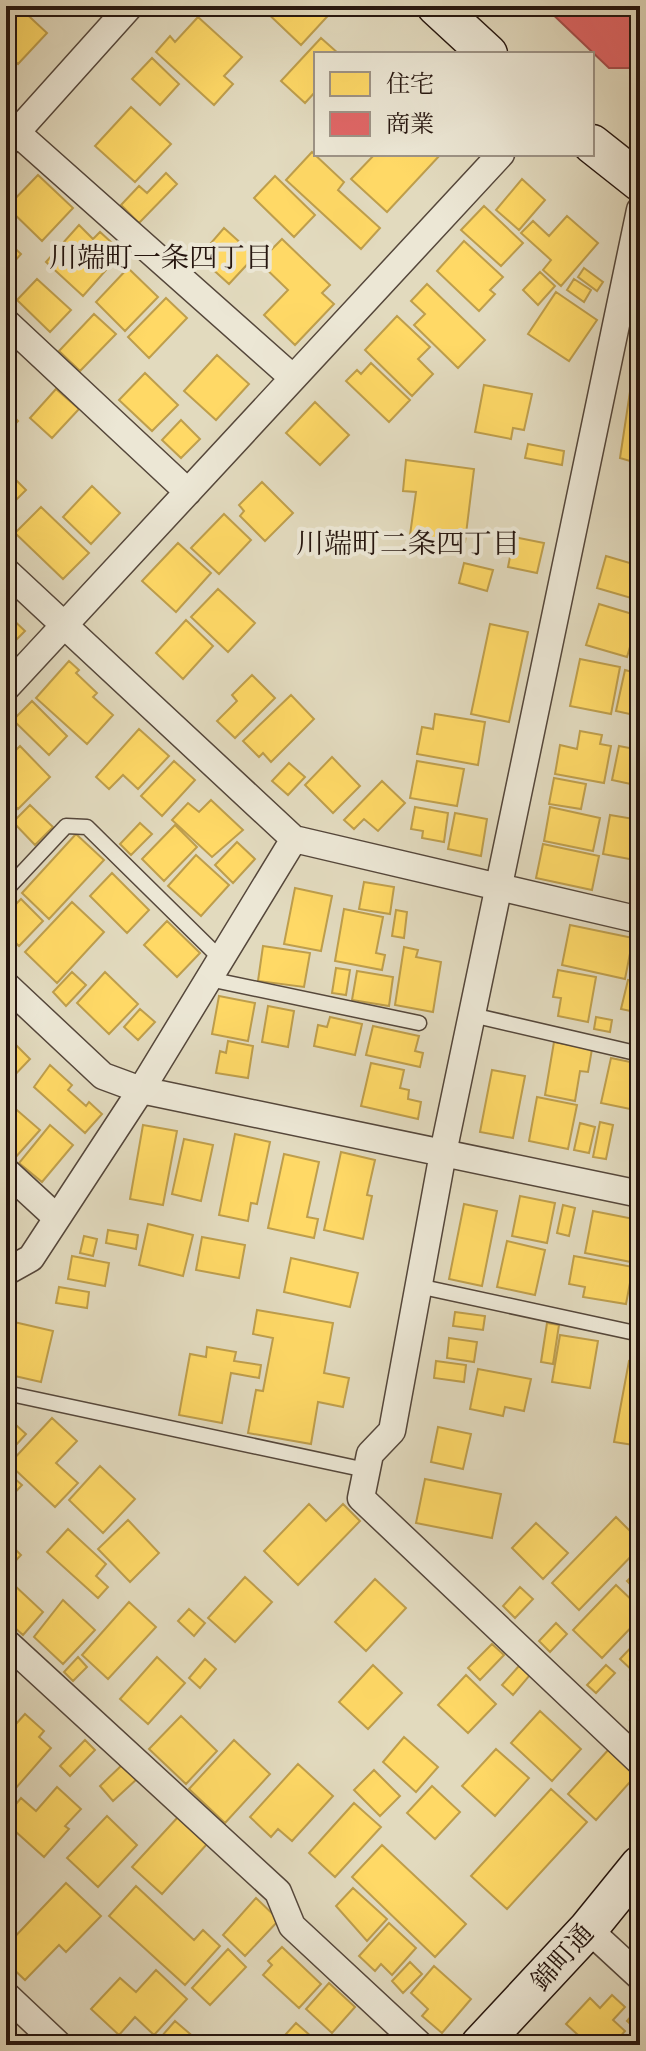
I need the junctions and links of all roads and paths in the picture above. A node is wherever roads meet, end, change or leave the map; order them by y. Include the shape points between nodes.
1 (130, 6) edge
2 (436, 6) edge
3 (486, 52) edge
4 (9, 133) edge
5 (594, 146) edge
6 (499, 156) edge
7 (640, 182) edge
8 (640, 210) edge
9 (6, 322) edge
10 (293, 378) junction
11 (188, 492) junction
12 (6, 571) edge
13 (64, 626) junction
14 (6, 688) edge
15 (294, 839) junction
16 (499, 889) junction
17 (6, 890) edge
18 (640, 920) edge
19 (215, 969) junction
20 (6, 985) edge
21 (472, 1015) junction
22 (419, 1023) dead end
23 (640, 1054) edge
24 (141, 1090) junction
25 (443, 1153) junction
26 (6, 1171) edge
27 (640, 1194) edge
28 (57, 1218) junction
29 (6, 1272) edge
30 (418, 1286) junction
31 (640, 1334) edge
32 (6, 1393) edge
33 (366, 1470) junction
34 (6, 1642) edge
35 (640, 1762) edge
36 (640, 1865) edge
37 (588, 1929) junction
38 (640, 1977) edge
39 (6, 1995) edge
40 (498, 2039) edge
41 (59, 2045) edge
42 (420, 2045) edge

1 - 4 street
2 - 3 street
4 - 10 street
5 - 7 street
6 - 10 street
8 - 16 street
9 - 11 street
10 - 11 street
11 - 13 street
12 - 13 street
13 - 14 street
13 - 15 street
15 - 16 street
15 - 19 street
16 - 18 street
16 - 21 street
17 - 19 lane via 66,826 87,827
19 - 22 lane
19 - 24 street
20 - 24 street via 103,1076
21 - 23 lane
21 - 25 street
24 - 25 street
24 - 28 street
25 - 27 street
25 - 30 street
26 - 28 street
28 - 29 street via 31,1258
30 - 31 lane
30 - 33 street via 392,1431 370,1454
32 - 33 lane
33 - 35 street via 361,1498
34 - 42 street via 278,1892 292,1926
36 - 37 street, 錦町通
37 - 38 street
37 - 40 street, 錦町通
39 - 41 street

